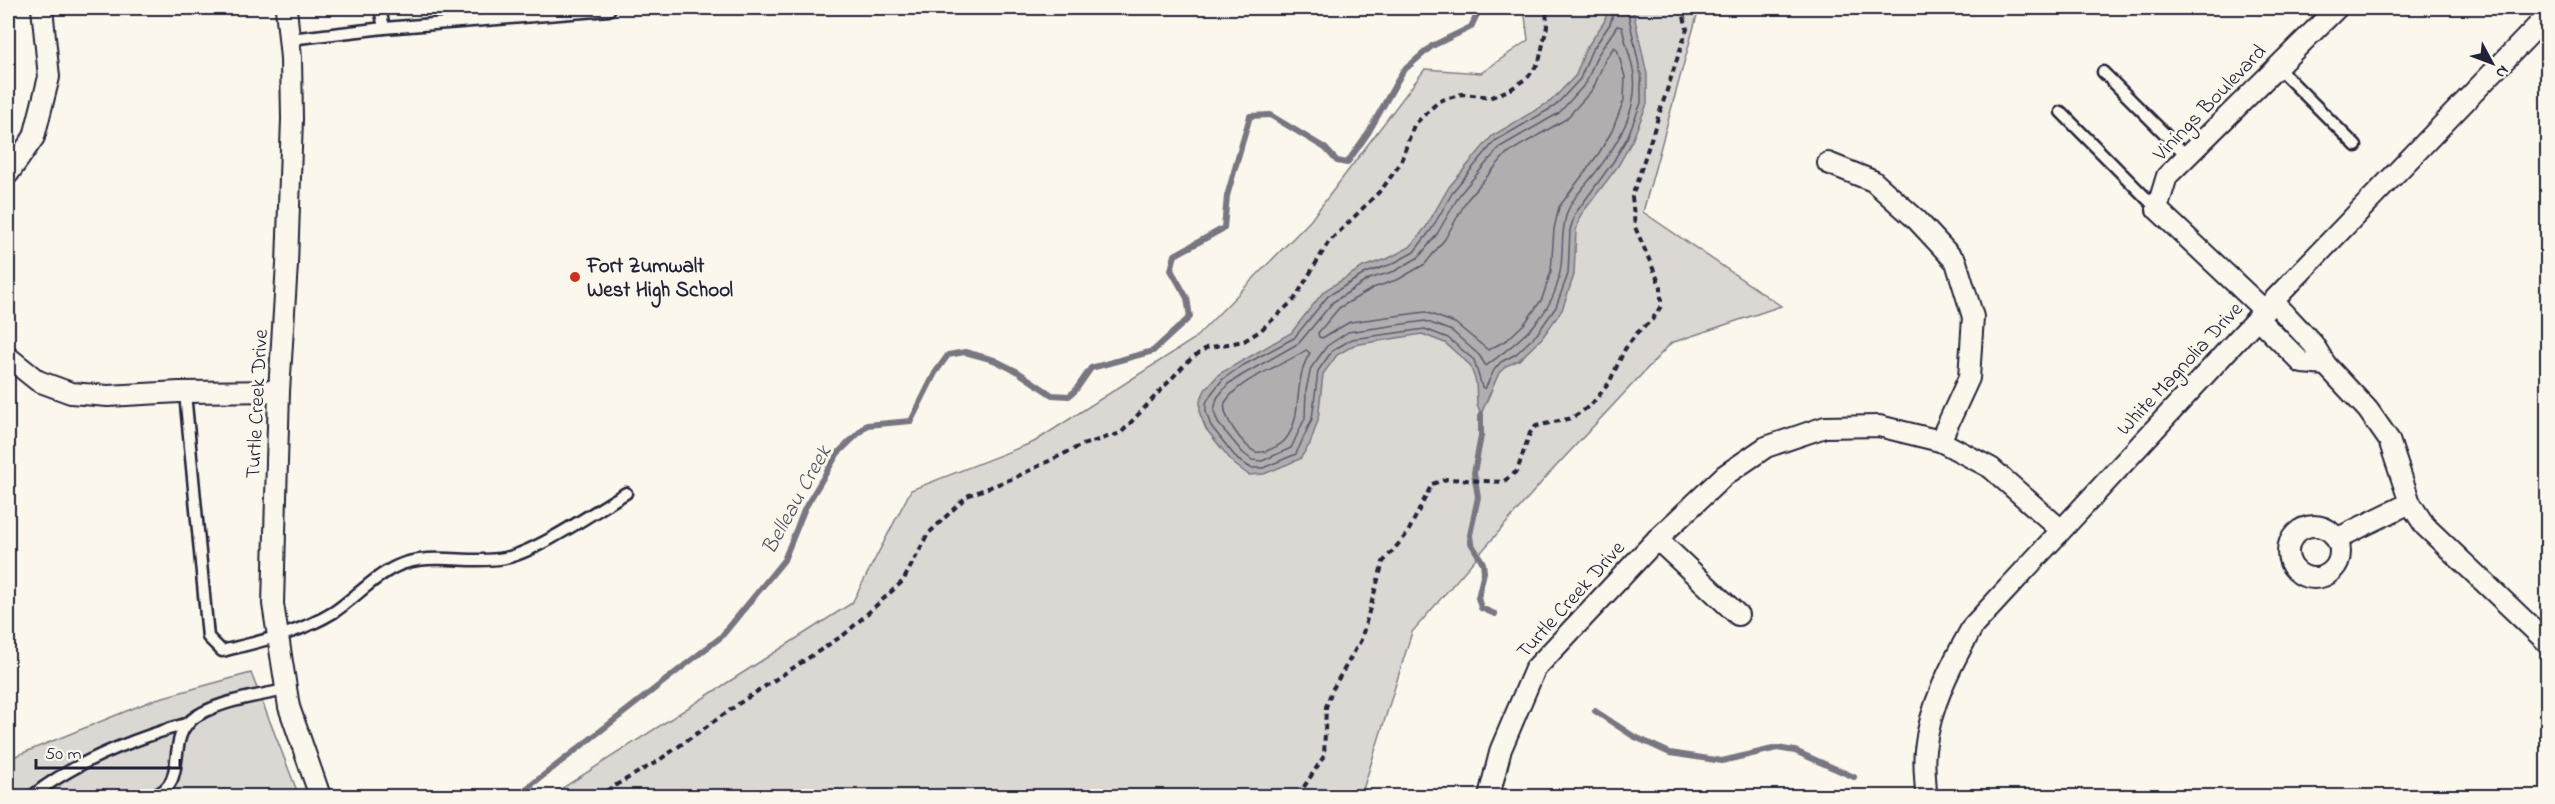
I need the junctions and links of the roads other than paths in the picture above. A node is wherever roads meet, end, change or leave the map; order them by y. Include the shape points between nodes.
1 (42, 8) edge
2 (286, 8) edge
3 (380, 8) edge
4 (608, 8) edge
5 (2337, 8) edge
6 (2547, 15) edge
7 (384, 28) junction
8 (290, 39) junction
9 (2276, 66) junction
10 (2103, 72) dead end
11 (2061, 112) dead end
12 (2356, 146) dead end
13 (2187, 156) junction
14 (1828, 163) dead end
15 (8, 174) edge
16 (2157, 209) junction
17 (2265, 310) junction
18 (8, 357) edge
19 (279, 391) junction
20 (186, 393) junction
21 (1940, 441) junction
22 (626, 493) dead end
23 (2410, 503) junction
24 (2060, 529) junction
25 (1657, 539) junction
26 (2337, 539) dead end
27 (1738, 615) dead end
28 (277, 637) junction
29 (2547, 643) edge
30 (285, 690) junction
31 (189, 723) junction
32 (32, 796) edge
33 (153, 796) edge
34 (320, 796) edge
35 (1489, 796) edge
36 (1926, 796) edge

1 - 15 street via 50,77 34,137
2 - 8 street, Turtle Creek Drive
3 - 7 lane
4 - 7 lane
5 - 9 street, Vinings Boulevard
6 - 17 street, White Magnolia Drive
7 - 8 lane
8 - 19 street, Turtle Creek Drive via 292,119
9 - 12 lane
9 - 13 street, Vinings Boulevard
10 - 13 lane
11 - 16 lane
13 - 16 street, Vinings Boulevard via 2167,176
14 - 21 street via 1873,182 1917,220 1956,262 1973,317 1969,378
16 - 17 street
17 - 23 street via 2302,363 2326,365 2368,410 2389,440
17 - 24 street, White Magnolia Drive
18 - 20 street via 38,381 72,393
19 - 20 street
19 - 28 street, Turtle Creek Drive via 273,604
20 - 28 lane via 208,637 222,651
21 - 24 street, Turtle Creek Drive via 1991,468
21 - 25 street, Turtle Creek Drive via 1880,426 1825,427 1766,447 1725,475
22 - 28 lane via 524,552 504,558 423,559 397,566 335,611
23 - 26 street
23 - 29 street via 2425,525
24 - 36 street, White Magnolia Drive via 1973,626 1956,655 1934,708 1925,751
25 - 27 street, Turtle Creek Drive
25 - 35 street, Turtle Creek Drive via 1535,669 1501,749
28 - 30 street, Turtle Creek Drive
30 - 31 lane via 239,700 210,710
30 - 34 street, Turtle Creek Drive
31 - 32 lane via 146,735 92,760
31 - 33 lane via 178,743 177,770 171,784

